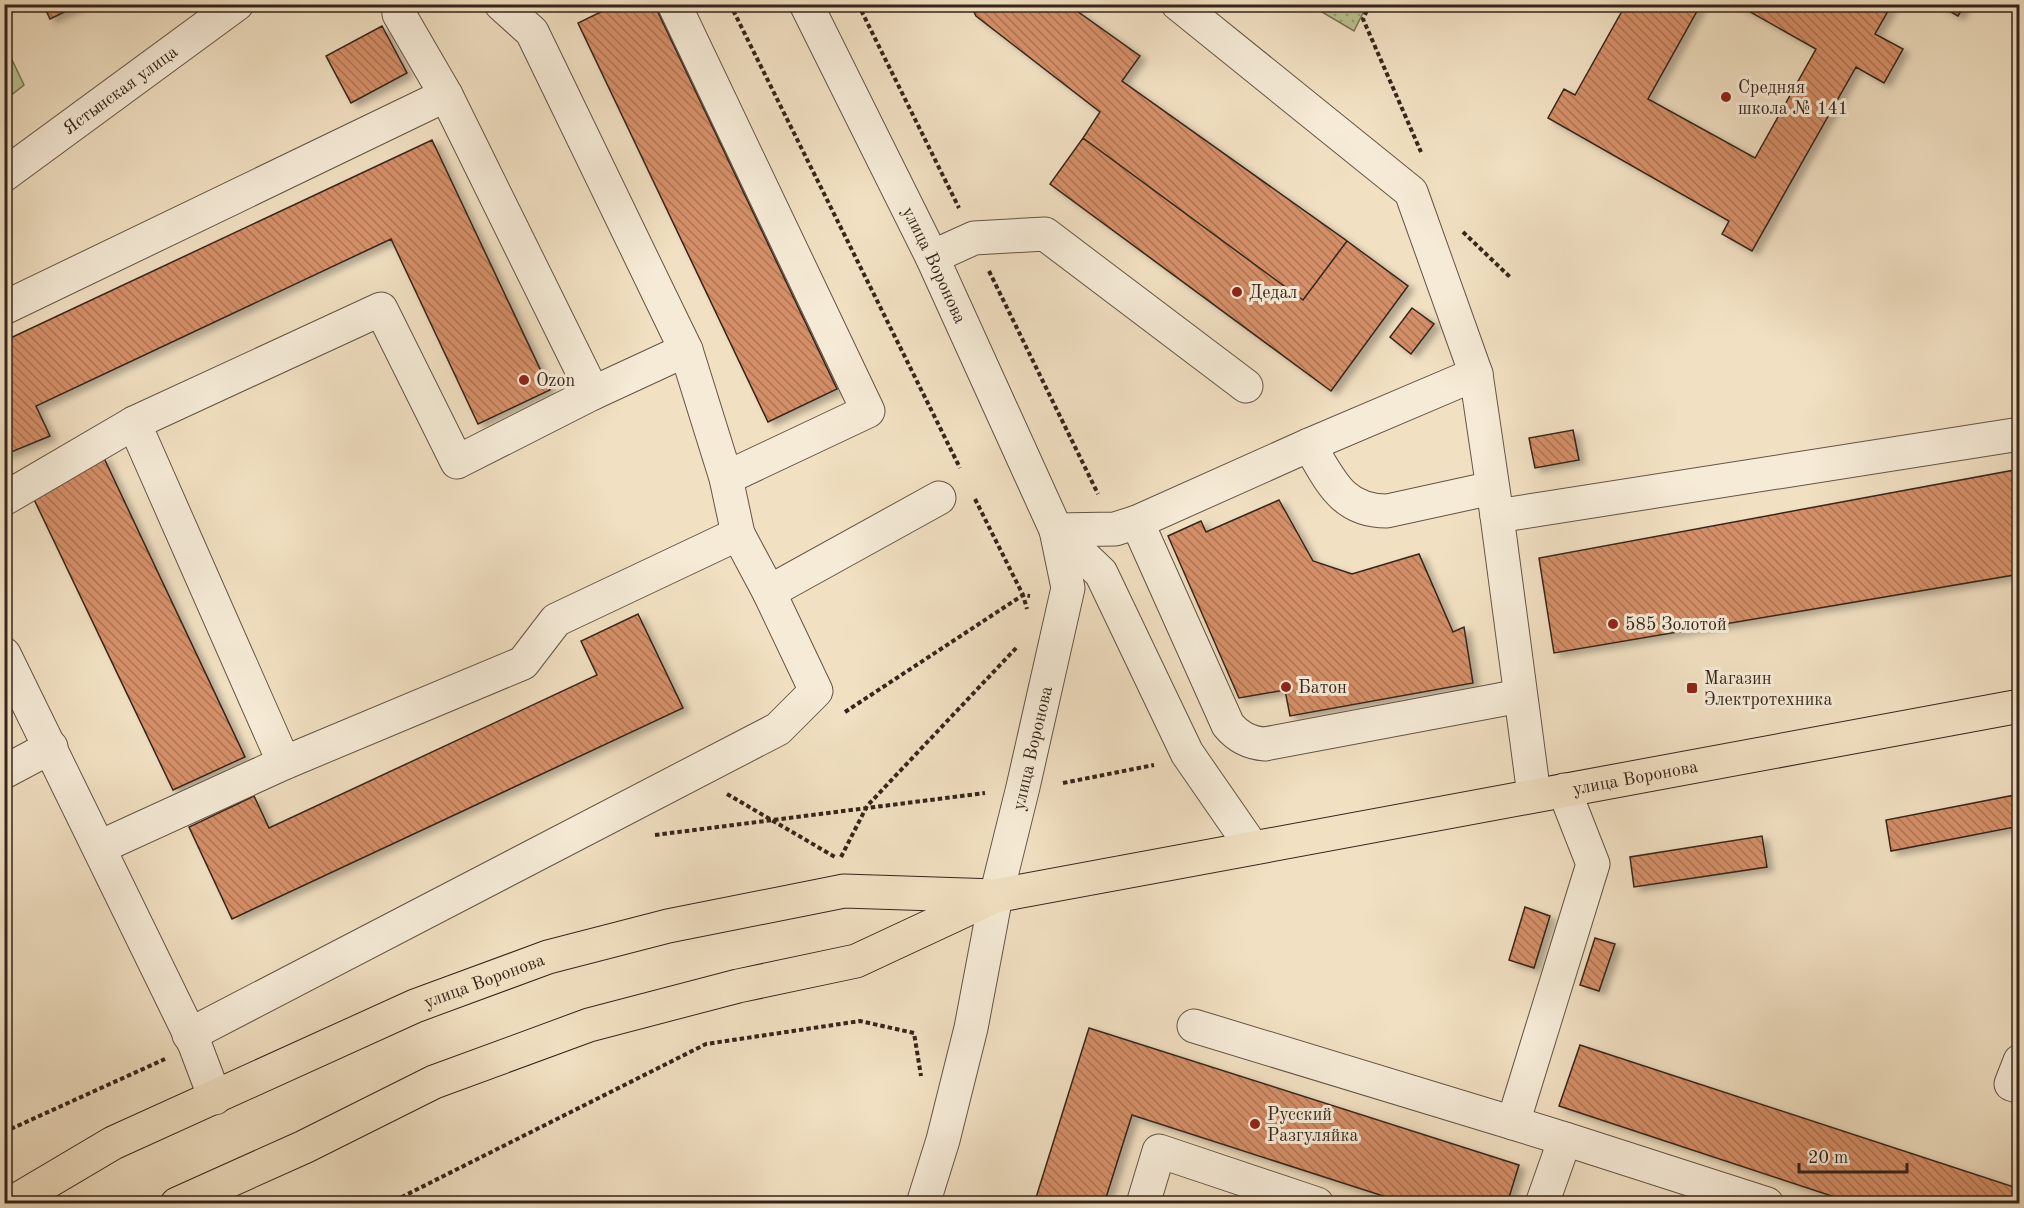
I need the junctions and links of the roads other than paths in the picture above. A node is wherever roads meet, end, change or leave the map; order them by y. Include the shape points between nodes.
1 (501, 4) edge
2 (674, 4) edge
3 (806, 4) edge
4 (1178, 4) edge
5 (232, 6) edge
6 (405, 8) edge
7 (446, 95) junction
8 (4, 174) edge
9 (932, 257) junction
10 (4, 308) edge
11 (686, 350) junction
12 (1476, 375) junction
13 (1246, 386) dead end
14 (593, 393) junction
15 (134, 423) junction
16 (2019, 434) edge
17 (1309, 445) junction
18 (726, 478) junction
19 (939, 498) dead end
20 (4, 499) edge
21 (1494, 502) junction
22 (1137, 522) junction
23 (1056, 530) junction
24 (738, 534) junction
25 (770, 592) junction
26 (4, 654) edge
27 (1520, 696) junction
28 (2019, 706) edge
29 (51, 747) junction
30 (284, 763) junction
31 (4, 772) edge
32 (1549, 792) junction
33 (100, 847) junction
34 (1252, 847) junction
35 (998, 895) junction
36 (1194, 1026) dead end
37 (189, 1035) junction
38 (2019, 1061) edge
39 (2019, 1087) edge
40 (215, 1098) junction
41 (1513, 1123) junction
42 (1565, 1139) junction
43 (10, 1203) edge
44 (177, 1203) edge
45 (923, 1203) edge
46 (1143, 1203) edge
47 (1317, 1203) edge
48 (1542, 1203) edge
49 (1767, 1203) edge

1 - 11 street via 532,32
2 - 18 street via 868,411
3 - 9 street, улица Воронова
4 - 12 street via 1411,192
5 - 8 street, Ястынская улица
6 - 7 street
7 - 10 street
7 - 14 street
9 - 13 street via 974,238 1045,234
9 - 23 street, улица Воронова
11 - 14 street
11 - 18 street
12 - 17 street
12 - 21 street
14 - 15 street via 457,462 381,309
15 - 20 street
15 - 30 street
16 - 21 street
17 - 21 street via 1340,493 1359,506 1387,510
17 - 22 street
18 - 24 street
19 - 25 street
21 - 27 street
22 - 23 street via 1115,529
22 - 27 street via 1228,725 1241,738 1265,744
23 - 34 street, улица Воронова via 1101,573 1187,753
23 - 35 street, улица Воронова via 1068,588
24 - 25 street
24 - 30 street via 556,620 523,663
25 - 37 street via 816,691 778,729
26 - 29 street
27 - 32 street
28 - 32 main road, улица Воронова
29 - 31 street
29 - 33 street
30 - 33 street
32 - 34 main road, улица Воронова
32 - 41 street via 1593,864
33 - 37 street
34 - 35 main road, улица Воронова
35 - 40 main road, улица Воронова via 844,891 668,926 559,954 415,1006
35 - 44 main road, улица Воронова via 856,961 738,986 589,1025 434,1082 304,1147
35 - 45 street via 971,1028
36 - 41 street
37 - 40 street
38 - 39 street via 2011,1084
40 - 43 main road, улица Воронова via 113,1143
41 - 42 street
42 - 48 street
42 - 49 street
46 - 47 street via 1159,1151

